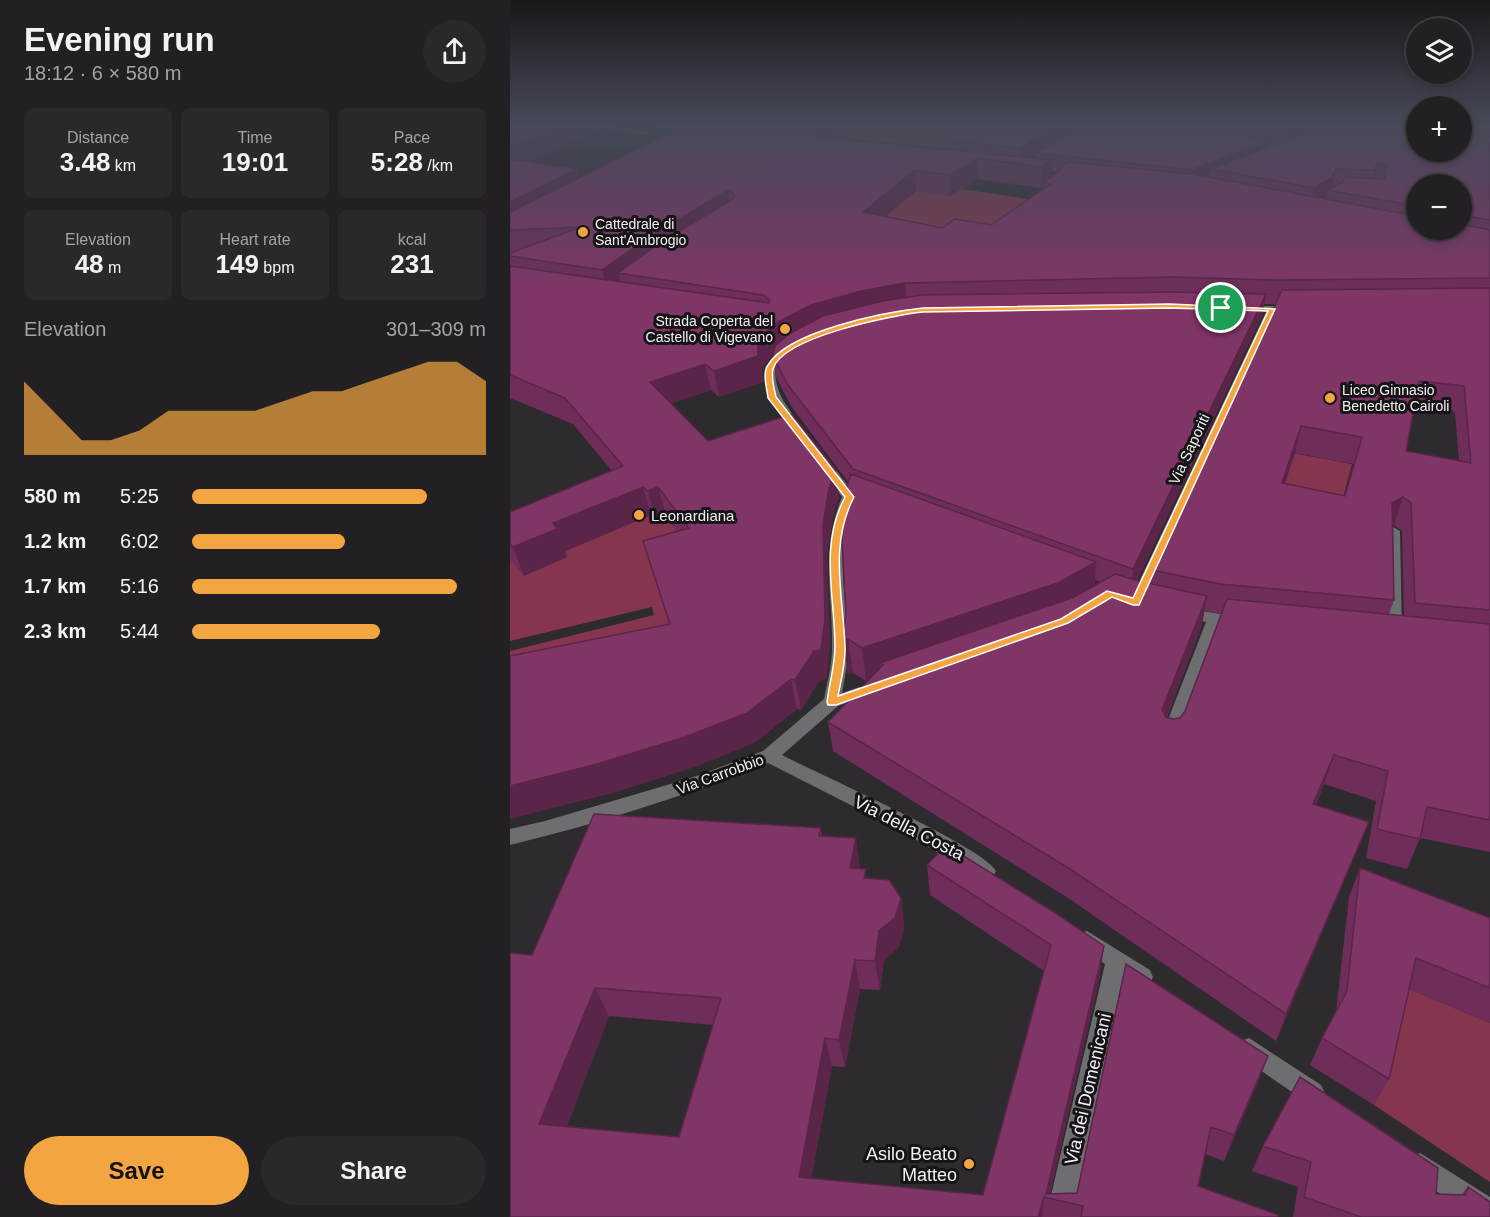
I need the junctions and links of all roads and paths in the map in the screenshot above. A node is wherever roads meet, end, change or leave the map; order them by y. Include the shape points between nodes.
1 (1238, 308) edge
2 (1272, 309) junction
3 (1306, 309) edge
4 (797, 345) edge
5 (804, 436) edge
6 (817, 453) edge
7 (849, 497) junction
8 (871, 505) edge
9 (1393, 531) edge
10 (1119, 597) edge
11 (1170, 610) edge
12 (1214, 620) junction
13 (1249, 624) edge
14 (1412, 641) edge
15 (887, 683) edge
16 (832, 702) junction
17 (1169, 740) edge
18 (770, 756) junction
19 (510, 837) edge
20 (1001, 881) edge
21 (1068, 927) edge
22 (1116, 960) junction
23 (1155, 986) edge
24 (1233, 1039) edge
25 (1330, 1104) edge
26 (1398, 1150) edge
27 (1437, 1176) junction
28 (1434, 1207) edge
29 (1490, 1212) edge
30 (1059, 1217) edge

1 - 2 street
2 - 3 street
2 - 10 street, Via Saporiti via 1142,604
4 - 5 street via 770,367 769,379 772,398
6 - 7 street
7 - 8 street
7 - 16 street via 839,516 834,570 840,649
9 - 14 street via 1389,639
11 - 12 street
12 - 13 street
12 - 17 street
15 - 16 street, Via Carrobbio
16 - 18 street, Via Carrobbio
18 - 19 street, Via Carrobbio via 698,783
18 - 20 street, Via della Costa via 953,848
21 - 22 street
22 - 23 street
22 - 30 street, Via dei Domenicani
24 - 25 street
26 - 27 street
27 - 28 street
27 - 29 street

